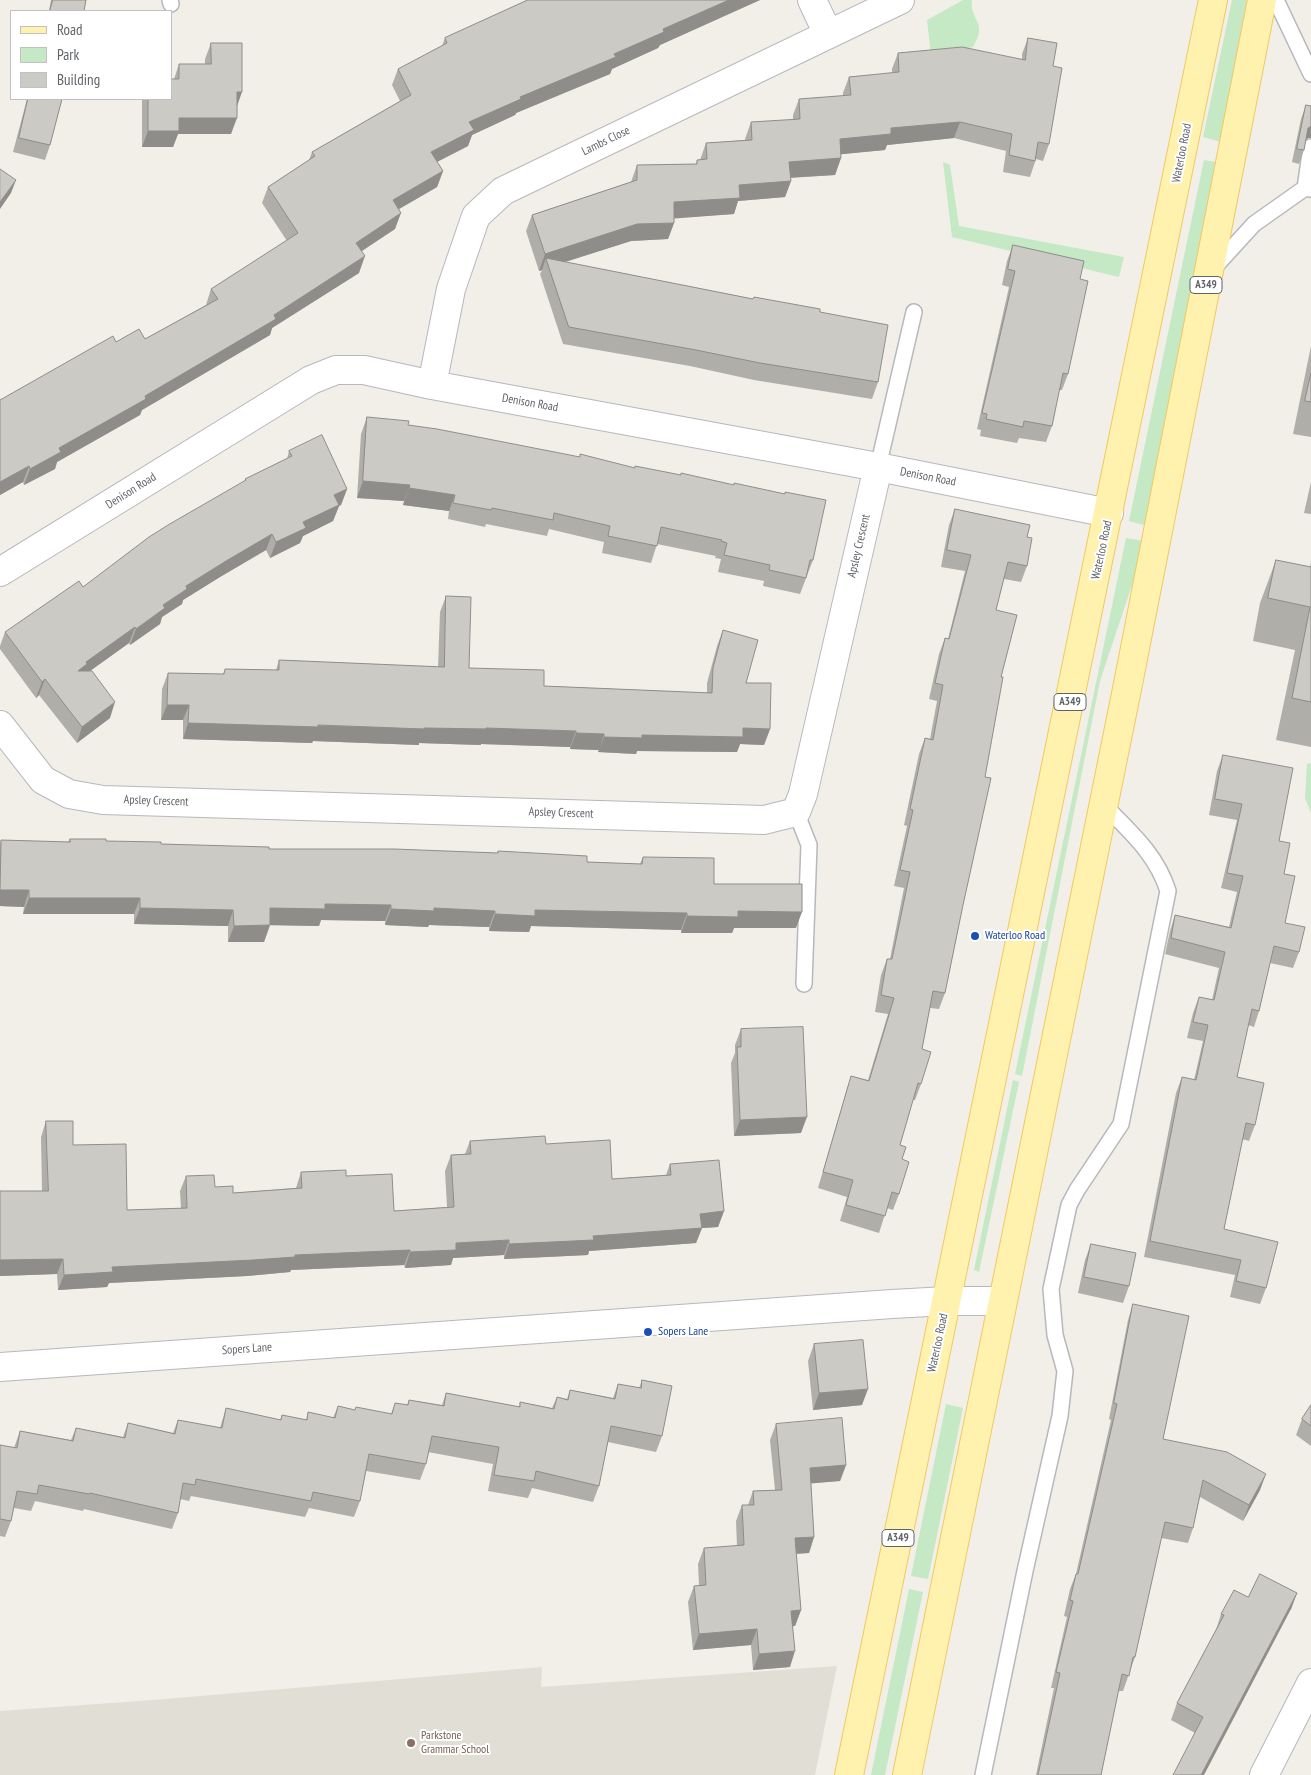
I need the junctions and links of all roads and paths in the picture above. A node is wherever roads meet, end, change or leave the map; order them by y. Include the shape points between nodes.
1 (812, 0) edge
2 (900, 0) edge
3 (1213, 0) edge
4 (1262, 0) edge
5 (1276, 0) edge
6 (828, 34) junction
7 (1311, 74) edge
8 (1311, 147) edge
9 (1308, 188) edge
10 (1208, 276) junction
11 (914, 312) dead end
12 (432, 385) junction
13 (878, 467) junction
14 (1109, 514) junction
15 (0, 572) edge
16 (0, 725) edge
17 (1102, 803) junction
18 (796, 812) junction
19 (804, 984) dead end
20 (947, 1301) junction
21 (1002, 1301) junction
22 (0, 1367) edge
23 (1311, 1683) edge
24 (849, 1775) edge
25 (906, 1775) edge
26 (983, 1775) edge
27 (1264, 1775) edge

1 - 6 street
2 - 6 street, Lambs Close
3 - 14 main road, Waterloo Road / A349
4 - 10 main road, A349
5 - 7 lane
6 - 12 street, Lambs Close via 504,191 476,216 451,289
8 - 9 lane
9 - 10 lane via 1254,224
10 - 17 main road, A349
11 - 13 lane
12 - 13 street, Denison Road
12 - 15 street, Denison Road via 364,370 336,370 311,380
13 - 14 street, Denison Road
13 - 18 street, Apsley Crescent via 803,794
14 - 20 main road, Waterloo Road / A349
16 - 18 street, Apsley Crescent via 43,780 69,794 103,800 764,820
17 - 21 main road, A349
17 - 26 lane via 1145,847 1162,873 1168,891 1121,1124 1069,1204 1051,1289 1055,1335 1065,1371 1060,1416
18 - 19 lane via 809,844
20 - 21 street, Sopers Lane
20 - 22 street, Sopers Lane
20 - 24 main road, Waterloo Road / A349
21 - 25 main road, A349
23 - 27 street

